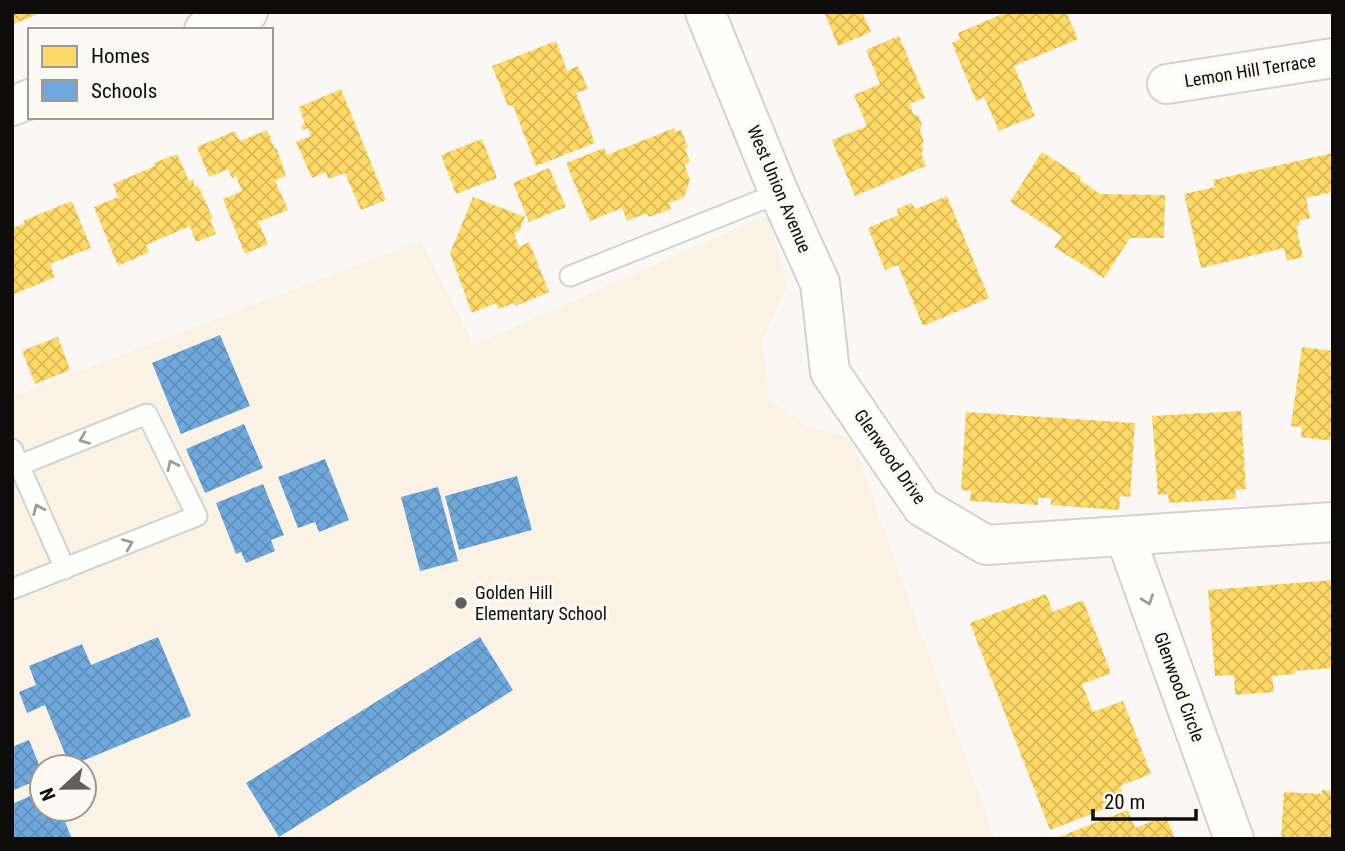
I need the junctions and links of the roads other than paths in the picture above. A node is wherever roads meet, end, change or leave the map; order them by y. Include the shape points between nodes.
1 (248, 12) edge
2 (705, 12) edge
3 (209, 28) edge
4 (1333, 58) edge
5 (1167, 84) dead end
6 (779, 193) junction
7 (570, 276) dead end
8 (830, 372) joint
9 (16, 457) edge
10 (1333, 522) edge
11 (1125, 536) junction
12 (65, 569) junction
13 (12, 589) edge
14 (1234, 839) edge

1 - 3 street
2 - 6 street, West Union Avenue
4 - 5 street, Lemon Hill Terrace
6 - 7 lane
6 - 8 street, West Union Avenue via 820,282
8 - 11 street, Glenwood Drive via 922,507 986,545
12 -> 9 lane
12 -> 9 lane via 197,516 147,414
10 - 11 street, Glenwood Drive
11 -> 14 street, Glenwood Circle
12 - 13 lane

